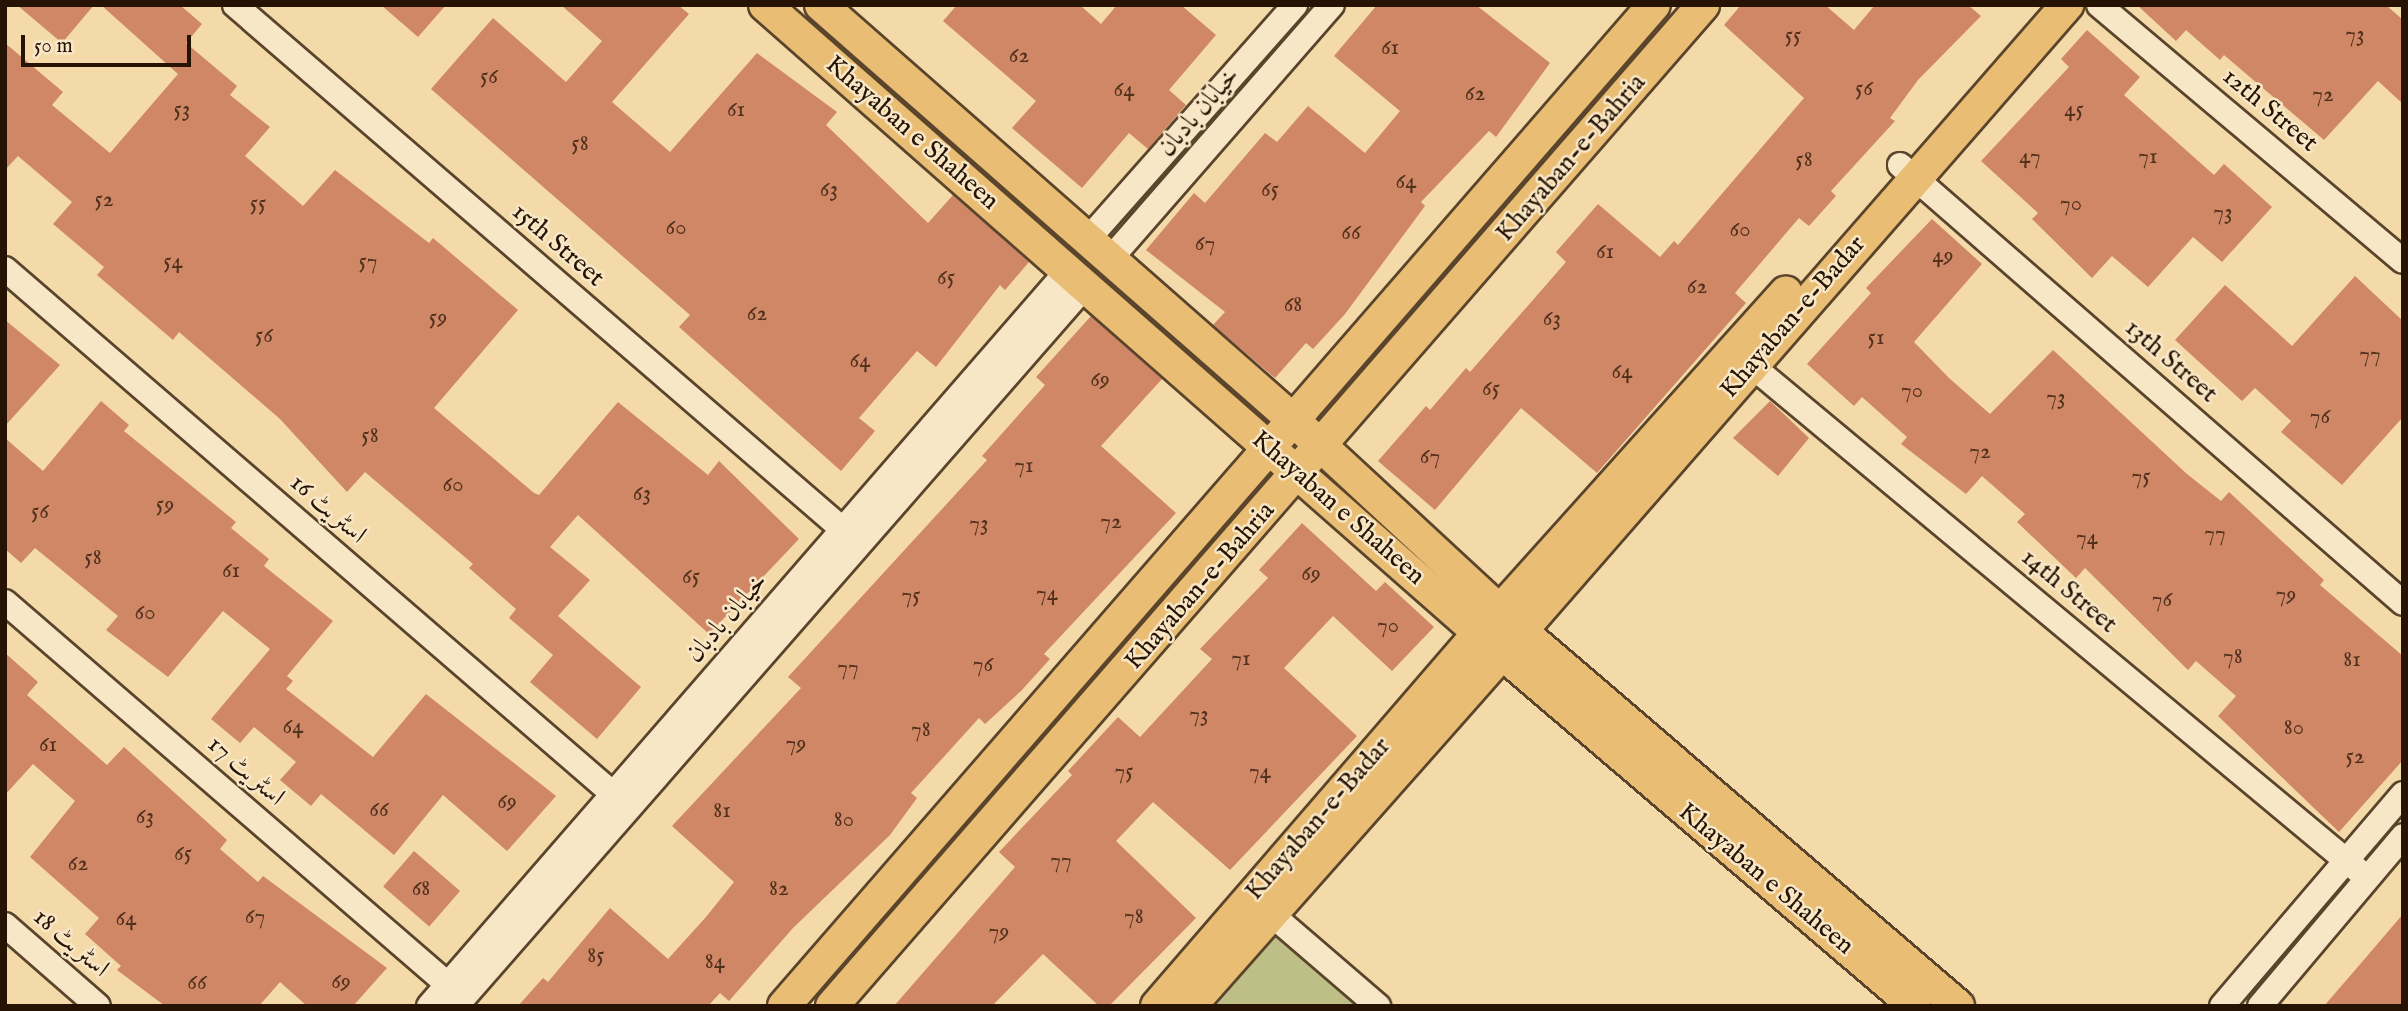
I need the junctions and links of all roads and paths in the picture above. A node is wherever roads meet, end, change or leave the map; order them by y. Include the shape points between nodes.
1 (235, 5) edge
2 (765, 5) edge
3 (821, 5) edge
4 (1295, 5) edge
5 (1332, 5) edge
6 (1654, 5) edge
7 (1703, 5) edge
8 (2040, 5) edge
9 (2067, 5) edge
10 (2099, 5) edge
11 (1907, 171) junction
12 (1100, 248) junction
13 (2403, 261) edge
14 (5, 269) edge
15 (1078, 277) junction
16 (1742, 358) junction
17 (1292, 419) junction
18 (1267, 446) junction
19 (1322, 447) junction
20 (1298, 473) junction
21 (851, 537) junction
22 (5, 602) edge
23 (2403, 603) edge
24 (1501, 632) junction
25 (1661, 770) junction
26 (2403, 794) edge
27 (621, 801) junction
28 (2403, 836) edge
29 (2345, 860) junction
30 (2366, 877) junction
31 (1261, 905) junction
32 (5, 925) edge
33 (456, 997) edge
34 (98, 1006) edge
35 (429, 1006) edge
36 (785, 1006) edge
37 (832, 1006) edge
38 (1157, 1006) edge
39 (1190, 1006) edge
40 (1378, 1006) edge
41 (1915, 1006) edge
42 (1958, 1006) edge
43 (2222, 1006) edge
44 (2260, 1006) edge

1 - 21 street, 15th Street
2 - 15 main road, Khayaban e Shaheen
3 - 12 main road, Khayaban e Shaheen
4 - 12 street, خیابان بادبان
5 - 12 street, خیابان بادبان
6 - 17 main road, Khayaban-e-Bahria
7 - 19 main road, Khayaban-e-Bahria
8 - 11 main road, Khayaban-e-Badar
9 - 11 main road, Khayaban-e-Badar
10 - 13 street, 12th Street
11 - 16 main road, Khayaban-e-Badar
11 - 23 street, 13th Street
12 - 17 main road, Khayaban e Shaheen
14 - 27 street, اسٹریٹ 16
15 - 18 main road, Khayaban e Shaheen
15 - 21 street, خیابان بادبان
16 - 24 main road, Khayaban-e-Badar
16 - 29 street, 14th Street
17 - 18 main road, Khayaban-e-Bahria
17 - 19 main road, Khayaban e Shaheen
18 - 20 main road, Khayaban e Shaheen
18 - 36 main road, Khayaban-e-Bahria
19 - 20 main road, Khayaban-e-Bahria
19 - 24 main road, Khayaban e Shaheen
20 - 24 main road, Khayaban e Shaheen
20 - 37 main road, Khayaban-e-Bahria
21 - 27 street, خیابان بادبان
22 - 33 street, اسٹریٹ 17
24 - 25 main road, Khayaban e Shaheen
24 - 31 main road, Khayaban-e-Badar
25 - 41 main road, Khayaban e Shaheen
25 - 42 main road, Khayaban e Shaheen
26 - 29 street
27 - 33 street, خیابان بادبان
28 - 30 street
29 - 30 street, 14th Street
29 - 43 street
30 - 44 street
31 - 38 main road, Khayaban-e-Badar
31 - 39 main road, Khayaban-e-Badar
31 - 40 street
32 - 34 street, اسٹریٹ 18
33 - 35 street, خیابان بادبان

